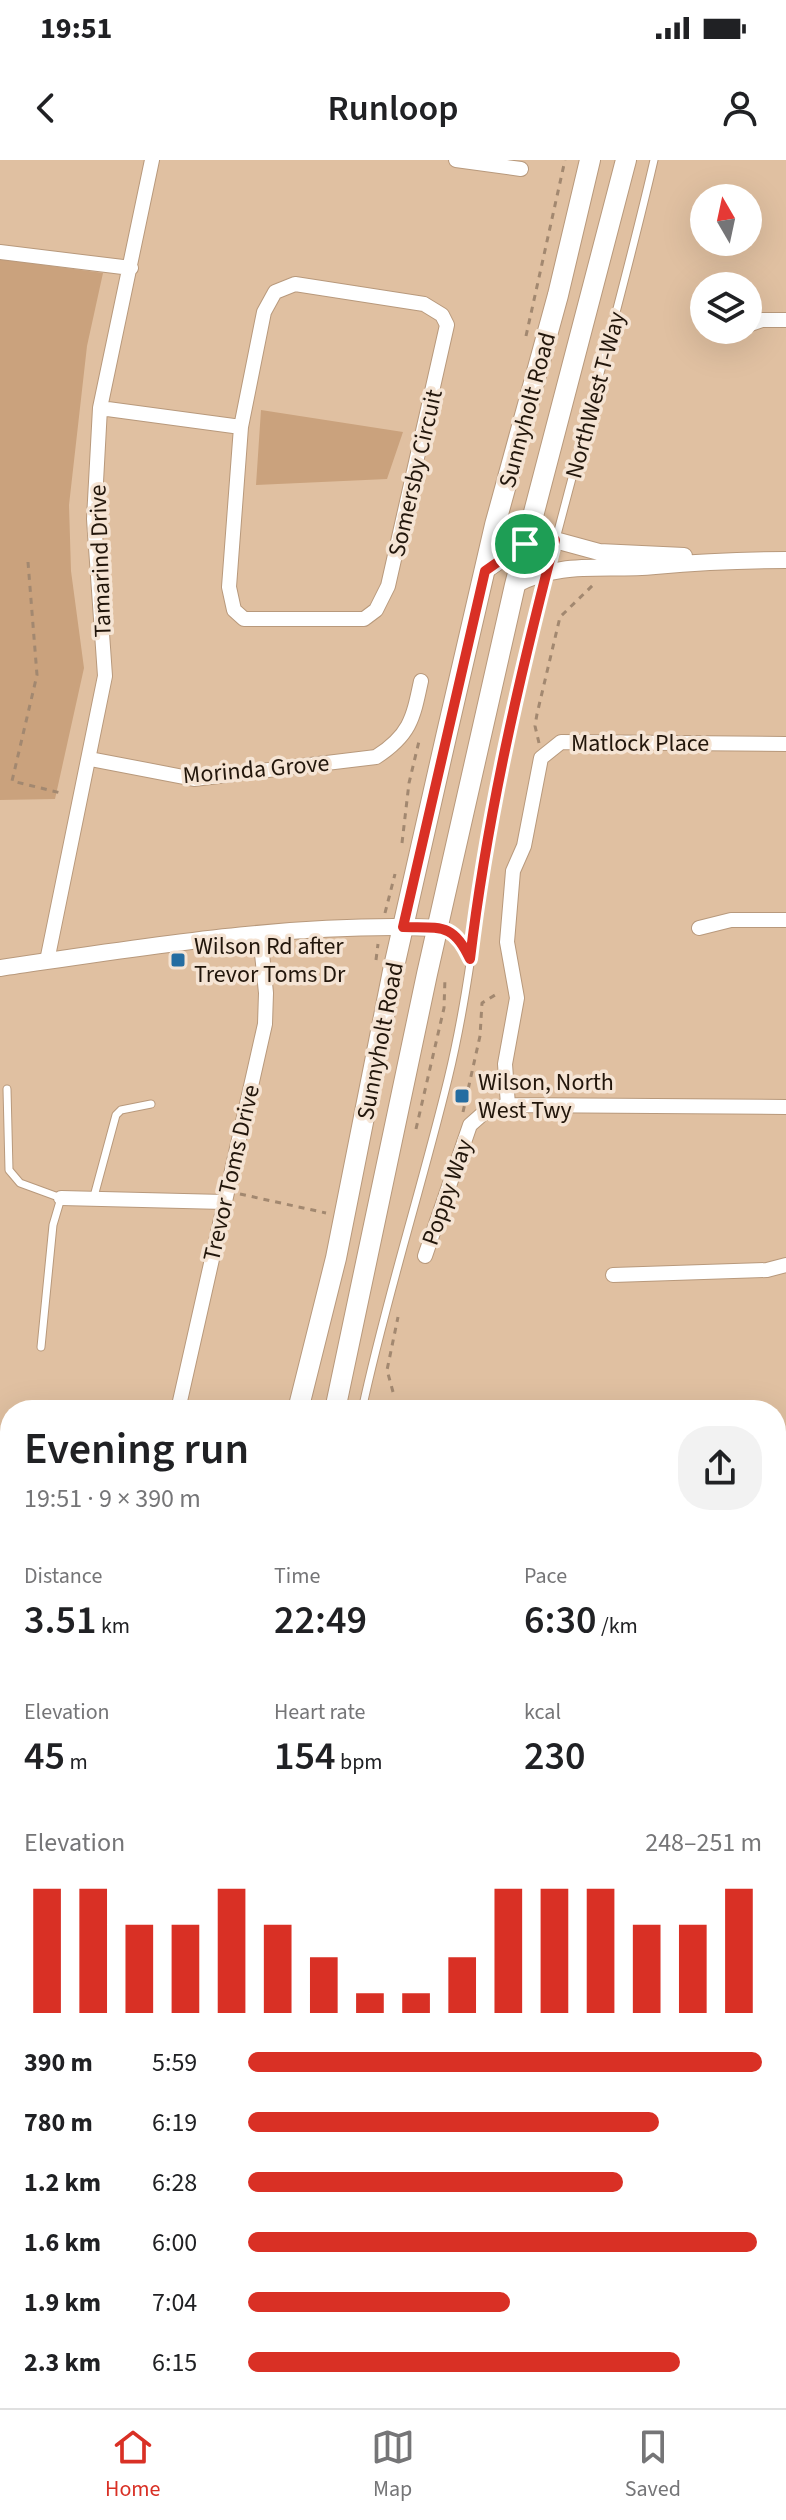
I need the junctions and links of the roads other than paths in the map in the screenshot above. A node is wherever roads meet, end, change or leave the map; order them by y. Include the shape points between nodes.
1 (152, 160) edge
2 (456, 160) edge
3 (590, 160) edge
4 (626, 160) edge
5 (654, 160) edge
6 (521, 169) dead end
7 (0, 252) edge
8 (131, 268) junction
9 (762, 320) edge
10 (786, 320) edge
11 (100, 408) junction
12 (241, 427) junction
13 (555, 540) junction
14 (525, 544) junction
15 (705, 560) junction
16 (786, 560) edge
17 (485, 571) junction
18 (547, 571) junction
19 (515, 585) junction
20 (421, 681) dead end
21 (786, 744) edge
22 (90, 759) junction
23 (786, 920) edge
24 (403, 927) junction
25 (438, 928) junction
26 (699, 928) dead end
27 (260, 934) junction
28 (470, 959) junction
29 (47, 961) junction
30 (0, 968) edge
31 (7, 1089) dead end
32 (151, 1104) dead end
33 (508, 1105) junction
34 (786, 1107) edge
35 (226, 1197) junction
36 (61, 1198) junction
37 (93, 1200) junction
38 (425, 1256) dead end
39 (786, 1265) edge
40 (613, 1275) dead end
41 (41, 1347) dead end
42 (180, 1400) edge
43 (300, 1400) edge
44 (337, 1400) edge
45 (364, 1400) edge

1 - 8 street, Tamarind Drive
2 - 6 street
3 - 17 main road, Sunnyholt Road
4 - 14 main road, Sunnyholt Road
5 - 13 lane, NorthWest T-Way
7 - 8 street
8 - 11 street, Tamarind Drive
9 - 10 street
11 - 12 street
11 - 22 street, Tamarind Drive via 94,519 105,676
12 - 12 street, Somersby Circuit via 264,312 275,292 285,286 334,288 424,304 442,315 447,325 398,551 388,586 376,610 364,619 244,619 234,610 229,587
13 - 14 street
13 - 15 street via 599,552 656,552
13 - 18 lane, NorthWest T-Way
14 - 17 street
14 - 19 main road, Sunnyholt Road
15 - 16 street
15 - 18 street
17 - 24 main road, Sunnyholt Road
18 - 19 street
18 - 28 lane, NorthWest T-Way via 498,782
19 - 25 main road, Sunnyholt Road
20 - 22 street, Morinda Grove via 409,728 376,757 194,779
21 - 33 street, Matlock Place via 561,742 541,758 524,846 513,871 507,942 517,998 505,1064
22 - 29 street, Tamarind Drive
23 - 26 street via 731,920
24 - 25 street
24 - 27 street via 355,925
24 - 43 main road, Sunnyholt Road via 336,1258
25 - 28 lane via 457,934
25 - 44 main road, Sunnyholt Road
27 - 29 street
27 - 35 street, Trevor Toms Drive via 265,1024
28 - 45 lane, NorthWest T-Way via 449,1075 391,1280
29 - 30 street
31 - 36 lane via 9,1170 20,1183
32 - 37 lane via 116,1115
33 - 34 street
33 - 38 street, Poppy Way via 487,1110 470,1125
35 - 37 street
35 - 42 street, Trevor Toms Drive
36 - 37 street
36 - 41 lane via 53,1225
39 - 40 street

